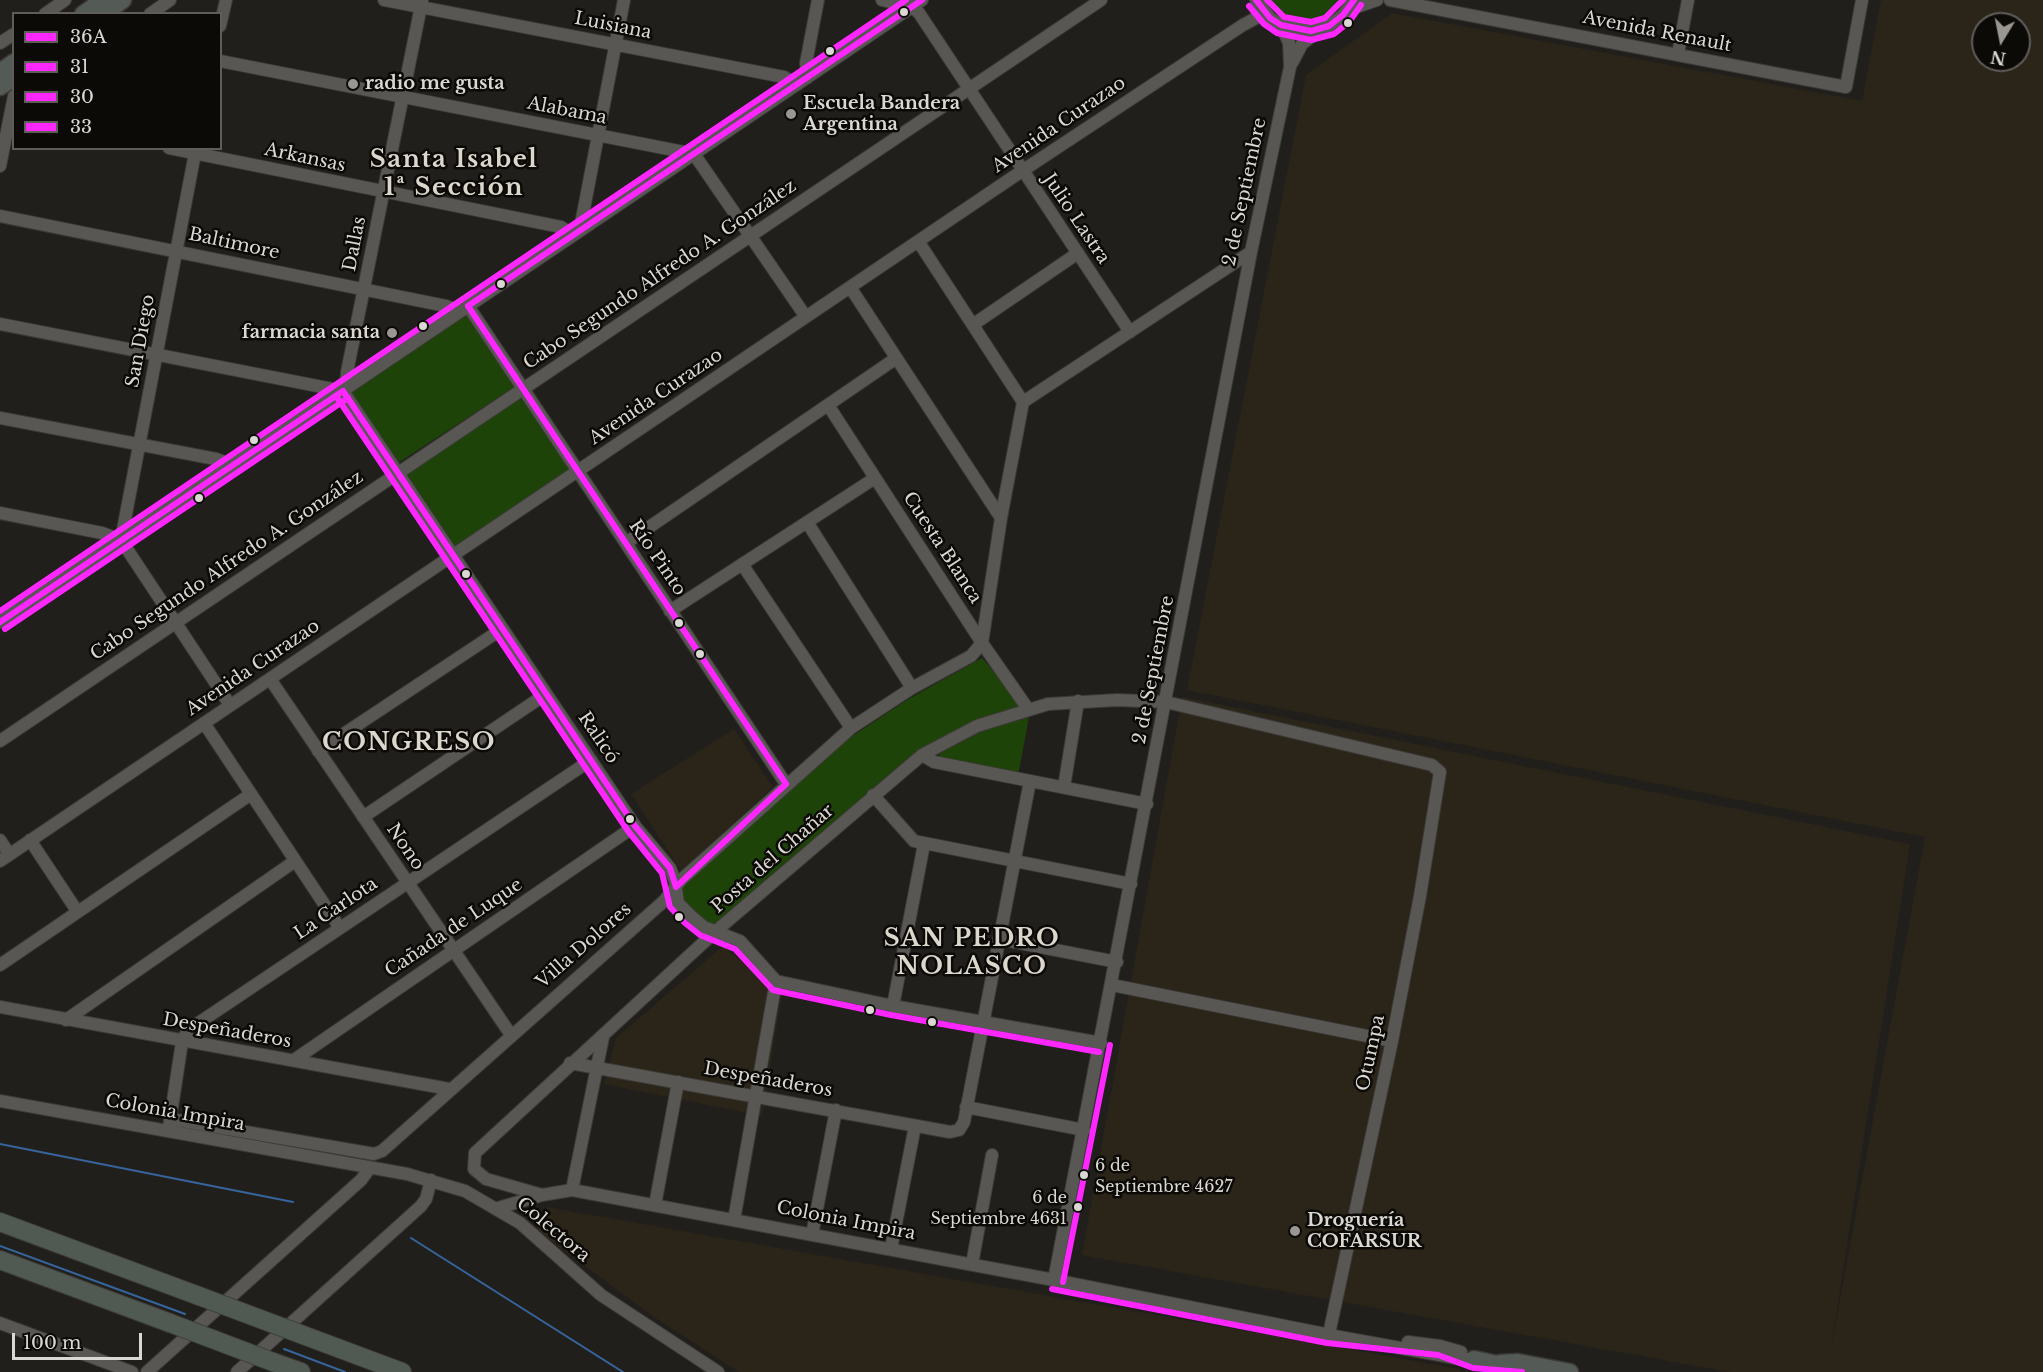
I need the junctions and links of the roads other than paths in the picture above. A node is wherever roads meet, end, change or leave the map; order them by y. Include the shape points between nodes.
1 (65, 0) edge
2 (103, 0) edge
3 (123, 0) edge
4 (170, 0) edge
5 (226, 0) edge
6 (384, 0) edge
7 (624, 0) edge
8 (818, 0) edge
9 (882, 0) edge
10 (1101, 0) edge
11 (1377, 0) edge
12 (1390, 0) edge
13 (1688, 0) edge
14 (1862, 0) edge
15 (1257, 1) edge
16 (917, 3) edge
17 (421, 4) edge
18 (1351, 5) edge
19 (48, 12) edge
20 (86, 12) edge
21 (107, 12) edge
22 (153, 12) edge
23 (222, 17) edge
24 (1270, 18) junction
25 (1243, 25) junction
26 (1281, 25) junction
27 (1324, 27) junction
28 (615, 45) junction
29 (1678, 54) junction
30 (222, 62) edge
31 (1290, 67) junction
32 (802, 81) junction
33 (968, 89) junction
34 (403, 97) junction
35 (7, 117) edge
36 (598, 135) junction
37 (196, 151) edge
38 (694, 154) junction
39 (0, 166) edge
40 (1022, 171) junction
41 (383, 192) junction
42 (0, 216) edge
43 (578, 232) junction
44 (751, 236) junction
45 (918, 242) junction
46 (176, 250) junction
47 (1251, 252) junction
48 (1078, 254) junction
49 (850, 287) junction
50 (365, 289) junction
51 (464, 309) junction
52 (806, 317) junction
53 (0, 324) edge
54 (974, 324) junction
55 (1130, 332) junction
56 (157, 355) junction
57 (896, 359) junction
58 (523, 389) junction
59 (344, 390) junction
60 (1023, 402) junction
61 (828, 405) junction
62 (0, 418) edge
63 (140, 445) junction
64 (233, 465) junction
65 (578, 471) junction
66 (399, 472) junction
67 (875, 478) junction
68 (0, 513) edge
69 (1001, 518) junction
70 (807, 522) junction
71 (121, 540) junction
72 (626, 543) junction
73 (452, 555) junction
74 (742, 564) junction
75 (670, 611) junction
76 (3, 617) edge
77 (175, 622) junction
78 (502, 629) junction
79 (982, 643) junction
80 (270, 679) junction
81 (912, 688) junction
82 (546, 694) junction
83 (1078, 701) junction
84 (1166, 702) junction
85 (230, 705) junction
86 (1028, 709) junction
87 (204, 723) junction
88 (851, 729) junction
89 (0, 741) edge
90 (318, 751) junction
91 (922, 755) junction
92 (591, 760) junction
93 (1440, 777) joint
94 (1030, 781) junction
95 (786, 784) junction
96 (1064, 788) junction
97 (251, 794) junction
98 (873, 795) junction
99 (1147, 804) junction
100 (363, 817) junction
101 (635, 826) junction
102 (0, 840) edge
103 (30, 840) junction
104 (924, 844) junction
105 (5, 857) edge
106 (295, 861) junction
107 (1014, 861) junction
108 (407, 883) junction
109 (1131, 884) junction
110 (676, 887) junction
111 (76, 911) junction
112 (340, 928) junction
113 (716, 931) junction
114 (999, 939) junction
115 (453, 951) junction
116 (1117, 963) junction
117 (0, 964) edge
118 (776, 981) junction
119 (1112, 985) junction
120 (893, 1006) junction
121 (0, 1007) edge
122 (66, 1020) junction
123 (982, 1022) junction
124 (511, 1035) junction
125 (603, 1037) junction
126 (1392, 1041) junction
127 (182, 1042) junction
128 (1101, 1043) junction
129 (294, 1060) junction
130 (570, 1063) junction
131 (596, 1068) junction
132 (678, 1082) junction
133 (449, 1089) junction
134 (757, 1096) junction
135 (0, 1101) edge
136 (966, 1107) junction
137 (836, 1110) junction
138 (170, 1125) junction
139 (915, 1126) junction
140 (1084, 1130) junction
141 (992, 1155) dead end
142 (343, 1164) joint
143 (370, 1168) junction
144 (431, 1180) junction
145 (572, 1190) junction
146 (542, 1195) junction
147 (655, 1205) junction
148 (498, 1208) junction
149 (734, 1220) junction
150 (0, 1222) edge
151 (812, 1235) junction
152 (891, 1249) junction
153 (0, 1260) edge
154 (972, 1264) junction
155 (1054, 1280) junction
156 (0, 1323) edge
157 (1329, 1334) junction
158 (1474, 1359) joint
159 (1491, 1368) edge
160 (132, 1372) edge
161 (147, 1372) edge
162 (237, 1372) edge
163 (301, 1372) edge
164 (402, 1372) edge
165 (718, 1372) edge
166 (1529, 1372) edge
167 (1570, 1372) edge

1 - 19 street
2 - 20 main road
3 - 21 main road
4 - 22 street
5 - 23 street
6 - 17 street, Luisiana
7 - 28 street
8 - 32 street
9 - 16 street
10 - 33 street, Cabo Segundo Alfredo A. González
11 - 18 street
12 - 29 street, Avenida Renault
13 - 29 street
14 - 29 street, Avenida Renault via 1846,87
15 - 24 street
15 - 25 street, Avenida Curazao
16 - 32 street
16 - 33 street, Julio Lastra
17 - 28 street, Luisiana
17 - 34 street, Dallas
18 - 27 street, 2 de Septiembre
24 - 25 street, Avenida Curazao via 1258,17
24 - 26 street
25 - 40 street, Avenida Curazao
26 - 27 street via 1298,30
26 - 31 street, 2 de Septiembre via 1289,43
27 - 31 street, 2 de Septiembre via 1302,44
28 - 32 street, Luisiana
28 - 36 street
30 - 34 street, Alabama
31 - 47 street, 2 de Septiembre
32 - 38 street
33 - 40 street, Julio Lastra
33 - 44 street, Cabo Segundo Alfredo A. González
34 - 36 street, Alabama
34 - 41 street, Dallas
35 - 39 street
36 - 38 street, Alabama
36 - 43 street
37 - 41 street, Arkansas
37 - 46 street, San Diego
38 - 43 street
38 - 44 street
40 - 45 street, Avenida Curazao
40 - 48 street, Julio Lastra
41 - 43 street, Arkansas
41 - 50 street, Dallas
42 - 46 street, Baltimore
43 - 51 street
44 - 52 street
44 - 58 street, Cabo Segundo Alfredo A. González
45 - 49 street, Avenida Curazao
45 - 54 street
46 - 50 street, Baltimore
46 - 56 street, San Diego
47 - 55 street
47 - 84 street, 2 de Septiembre
48 - 54 street
48 - 55 street, Julio Lastra
49 - 52 street, Avenida Curazao
49 - 57 street
50 - 51 street, Baltimore
50 - 59 street, Dallas
51 - 58 street, Río Pinto
51 - 59 street
52 - 65 street, Avenida Curazao
53 - 56 street
54 - 60 street
55 - 60 street
56 - 59 street
56 - 63 street, San Diego
57 - 61 street
57 - 69 street
58 - 65 street, Río Pinto
58 - 66 street, Cabo Segundo Alfredo A. González
59 - 64 street
59 - 66 street, Ralicó
60 - 69 street
61 - 67 street, Cuesta Blanca
61 - 72 street
62 - 63 street
63 - 64 street
63 - 71 street, San Diego
64 - 71 street
65 - 72 street, Río Pinto
65 - 73 street, Avenida Curazao
66 - 73 street, Ralicó
66 - 77 street, Cabo Segundo Alfredo A. González
67 - 70 street
67 - 79 street, Cuesta Blanca
68 - 71 street
69 - 79 street
70 - 74 street
70 - 81 street
71 - 76 street
71 - 77 street
72 - 75 street, Río Pinto
73 - 78 street, Ralicó
73 - 80 street, Avenida Curazao
74 - 75 street
74 - 88 street
75 - 95 street, Río Pinto
77 - 85 street
77 - 89 street, Cabo Segundo Alfredo A. González
78 - 82 street, Ralicó
78 - 90 street
79 - 81 street, Villa Dolores via 971,656
79 - 86 street, Cuesta Blanca
80 - 85 street, Avenida Curazao
80 - 90 street, Nono
81 - 88 street, Villa Dolores
82 - 92 street, Ralicó
82 - 100 street
83 - 84 street, Posta del Chañar
83 - 86 street, Posta del Chañar
83 - 96 street
84 - 93 street, Posta del Chañar via 1432,765
84 - 99 street, 2 de Septiembre
85 - 87 street, Avenida Curazao
86 - 91 street, Posta del Chañar via 977,726
87 - 97 street
87 - 103 street, Avenida Curazao
88 - 95 street, Villa Dolores
90 - 100 street, Nono
91 - 94 street via 934,762
91 - 98 street, Posta del Chañar
92 - 101 street, Ralicó
92 - 108 street, La Carlota
93 - 126 street, Otumpa
94 - 96 street
94 - 107 street
95 - 110 street, Villa Dolores
96 - 99 street
97 - 106 street
97 - 111 street
98 - 104 street via 914,841
98 - 113 street, Posta del Chañar
99 - 109 street, 2 de Septiembre
100 - 108 street, Nono
101 - 110 street, Ralicó via 670,868
101 - 115 street, Cañada de Luque
102 - 105 street
103 - 105 street, Avenida Curazao
103 - 111 street
104 - 107 street
104 - 120 street
106 - 112 street
106 - 122 street
107 - 109 street
107 - 114 street
108 - 112 street, La Carlota
108 - 115 street, Nono
109 - 116 street, 2 de Septiembre
110 - 113 street, Ralicó via 681,907 704,927
110 - 124 street, Villa Dolores
111 - 117 street
112 - 127 street, La Carlota via 188,1030
113 - 118 street, Ralicó via 740,941
113 - 125 street, Posta del Chañar
114 - 116 street
114 - 123 street
115 - 124 street, Nono
115 - 129 street, Cañada de Luque
116 - 119 street, 2 de Septiembre
118 - 120 street
118 - 134 street
119 - 126 street
119 - 128 street, 2 de Septiembre
120 - 123 street
121 - 122 street, Despeñaderos
122 - 127 street, Despeñaderos
123 - 128 street
123 - 136 street
124 - 133 street, Villa Dolores
125 - 130 street, Posta del Chañar
125 - 131 street
126 - 157 street, Otumpa
127 - 129 street, Despeñaderos
127 - 138 street
128 - 140 street, 2 de Septiembre
129 - 133 street, Despeñaderos
130 - 131 street, Despeñaderos
130 - 146 street, Posta del Chañar via 473,1159 474,1169 486,1179
131 - 132 street, Despeñaderos
131 - 145 street
132 - 134 street, Despeñaderos
132 - 147 street
133 - 138 street, Villa Dolores via 374,1154
134 - 137 street, Despeñaderos
134 - 149 street
135 - 138 street, Colonia Impira
136 - 139 street, Despeñaderos via 959,1130
136 - 140 street
137 - 139 street, Despeñaderos
137 - 151 street
138 - 142 street, Colonia Impira
139 - 152 street
140 - 155 street, 2 de Septiembre
141 - 154 street
142 - 143 street, Colectora
143 - 144 street, Colectora
143 - 161 street
144 - 148 street, Colectora
144 - 162 street via 421,1206
145 - 146 street, Colonia Impira
145 - 147 street, Colonia Impira
146 - 148 street, Colonia Impira
147 - 149 street, Colonia Impira
148 - 165 street, Colectora via 609,1300
149 - 151 street, Colonia Impira
150 - 164 highway, bridge
151 - 152 street, Colonia Impira
152 - 154 street, Colonia Impira
153 - 163 highway, bridge
154 - 155 street, Colonia Impira
155 - 157 street, Colonia Impira
156 - 160 street
157 - 158 street, Colonia Impira
158 - 159 main road, Colonia Impira
159 - 166 main road, Colonia Impira
159 - 167 main road, Colonia Impira via 1518,1362

